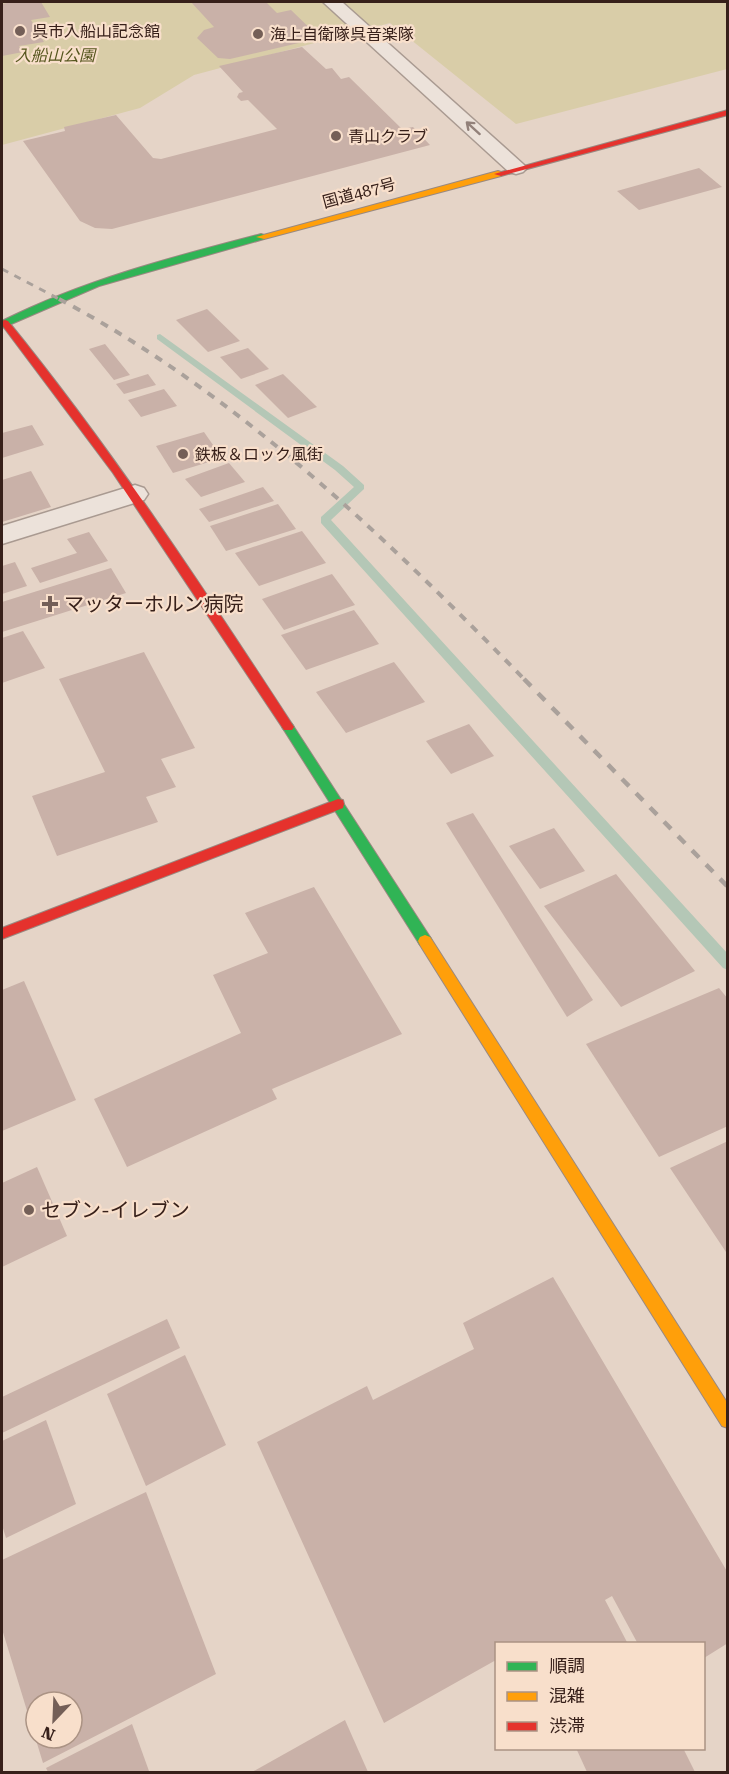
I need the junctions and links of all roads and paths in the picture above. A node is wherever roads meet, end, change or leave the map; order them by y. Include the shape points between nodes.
1 (332, 2) edge
2 (728, 111) edge
3 (516, 168) junction
4 (2, 322) edge
5 (135, 494) junction
6 (2, 535) edge
7 (338, 804) junction
8 (2, 934) edge
9 (728, 1420) edge

3 -> 1 street
2 - 3 main road, 国道487号
3 - 4 main road, 国道487号 via 104,279
4 - 5 main road via 48,373
5 - 6 street
5 - 7 main road
7 - 8 main road
7 - 9 main road

